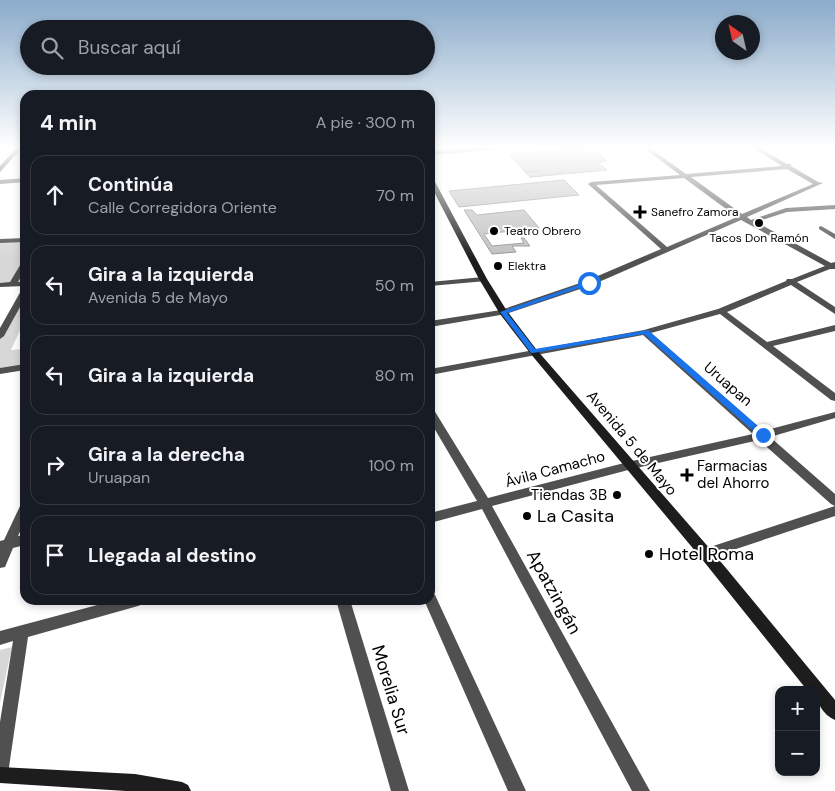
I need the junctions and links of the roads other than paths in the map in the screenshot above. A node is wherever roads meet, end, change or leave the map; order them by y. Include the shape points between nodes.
1 (593, 185) edge
2 (699, 185) edge
3 (815, 185) edge
4 (435, 188) edge
5 (835, 208) edge
6 (742, 218) junction
7 (751, 222) junction
8 (821, 228) dead end
9 (835, 237) edge
10 (20, 240) edge
11 (0, 241) edge
12 (666, 250) junction
13 (834, 266) edge
14 (20, 272) edge
15 (483, 279) junction
16 (790, 281) junction
17 (12, 284) junction
18 (20, 284) edge
19 (435, 284) edge
20 (0, 285) edge
21 (20, 300) edge
22 (721, 311) junction
23 (835, 311) edge
24 (503, 312) junction
25 (435, 323) edge
26 (835, 328) edge
27 (645, 332) junction
28 (0, 336) edge
29 (766, 345) junction
30 (533, 351) junction
31 (20, 368) edge
32 (435, 371) edge
33 (1, 373) edge
34 (835, 398) edge
35 (835, 415) edge
36 (435, 420) edge
37 (763, 435) junction
38 (632, 466) junction
39 (835, 501) edge
40 (485, 504) junction
41 (835, 511) edge
42 (20, 516) edge
43 (435, 517) edge
44 (20, 541) edge
45 (4, 544) edge
46 (706, 554) junction
47 (0, 563) edge
48 (120, 605) edge
49 (344, 605) edge
50 (433, 605) edge
51 (22, 632) junction
52 (0, 638) edge
53 (835, 712) edge
54 (0, 774) edge
55 (135, 787) edge
56 (182, 791) edge
57 (400, 791) edge
58 (517, 791) edge
59 (641, 791) edge

1 - 12 street
2 - 6 street
3 - 6 street
4 - 15 street, Avenida 5 de Mayo
5 - 7 street via 786,210
6 - 7 street
6 - 12 street
7 - 13 street
8 - 9 street
10 - 11 street
12 - 24 street via 589,283
13 - 16 street
14 - 17 street
15 - 19 street
15 - 24 street, Avenida 5 de Mayo
16 - 22 street
16 - 23 street
17 - 18 street
17 - 20 street
21 - 28 street
22 - 27 street
22 - 29 street
24 - 25 street
24 - 30 street, Avenida 5 de Mayo
26 - 29 street
27 - 30 street
27 - 37 street, Uruapan
29 - 34 street
30 - 32 street
30 - 38 street, Avenida 5 de Mayo
31 - 33 street
35 - 37 street, Ávila Camacho
36 - 40 street, Apatzingán
37 - 38 street, Ávila Camacho
37 - 39 street, Uruapan
38 - 40 street, Ávila Camacho
38 - 46 street, Avenida 5 de Mayo
40 - 43 street, Ávila Camacho
40 - 59 street, Apatzingán
41 - 46 street
42 - 45 street
44 - 45 street
45 - 47 street
46 - 53 street, Avenida 5 de Mayo
48 - 51 street
49 - 57 street, Morelia Sur
50 - 58 street
51 - 52 street
51 - 54 street
54 - 55 street
55 - 56 street

